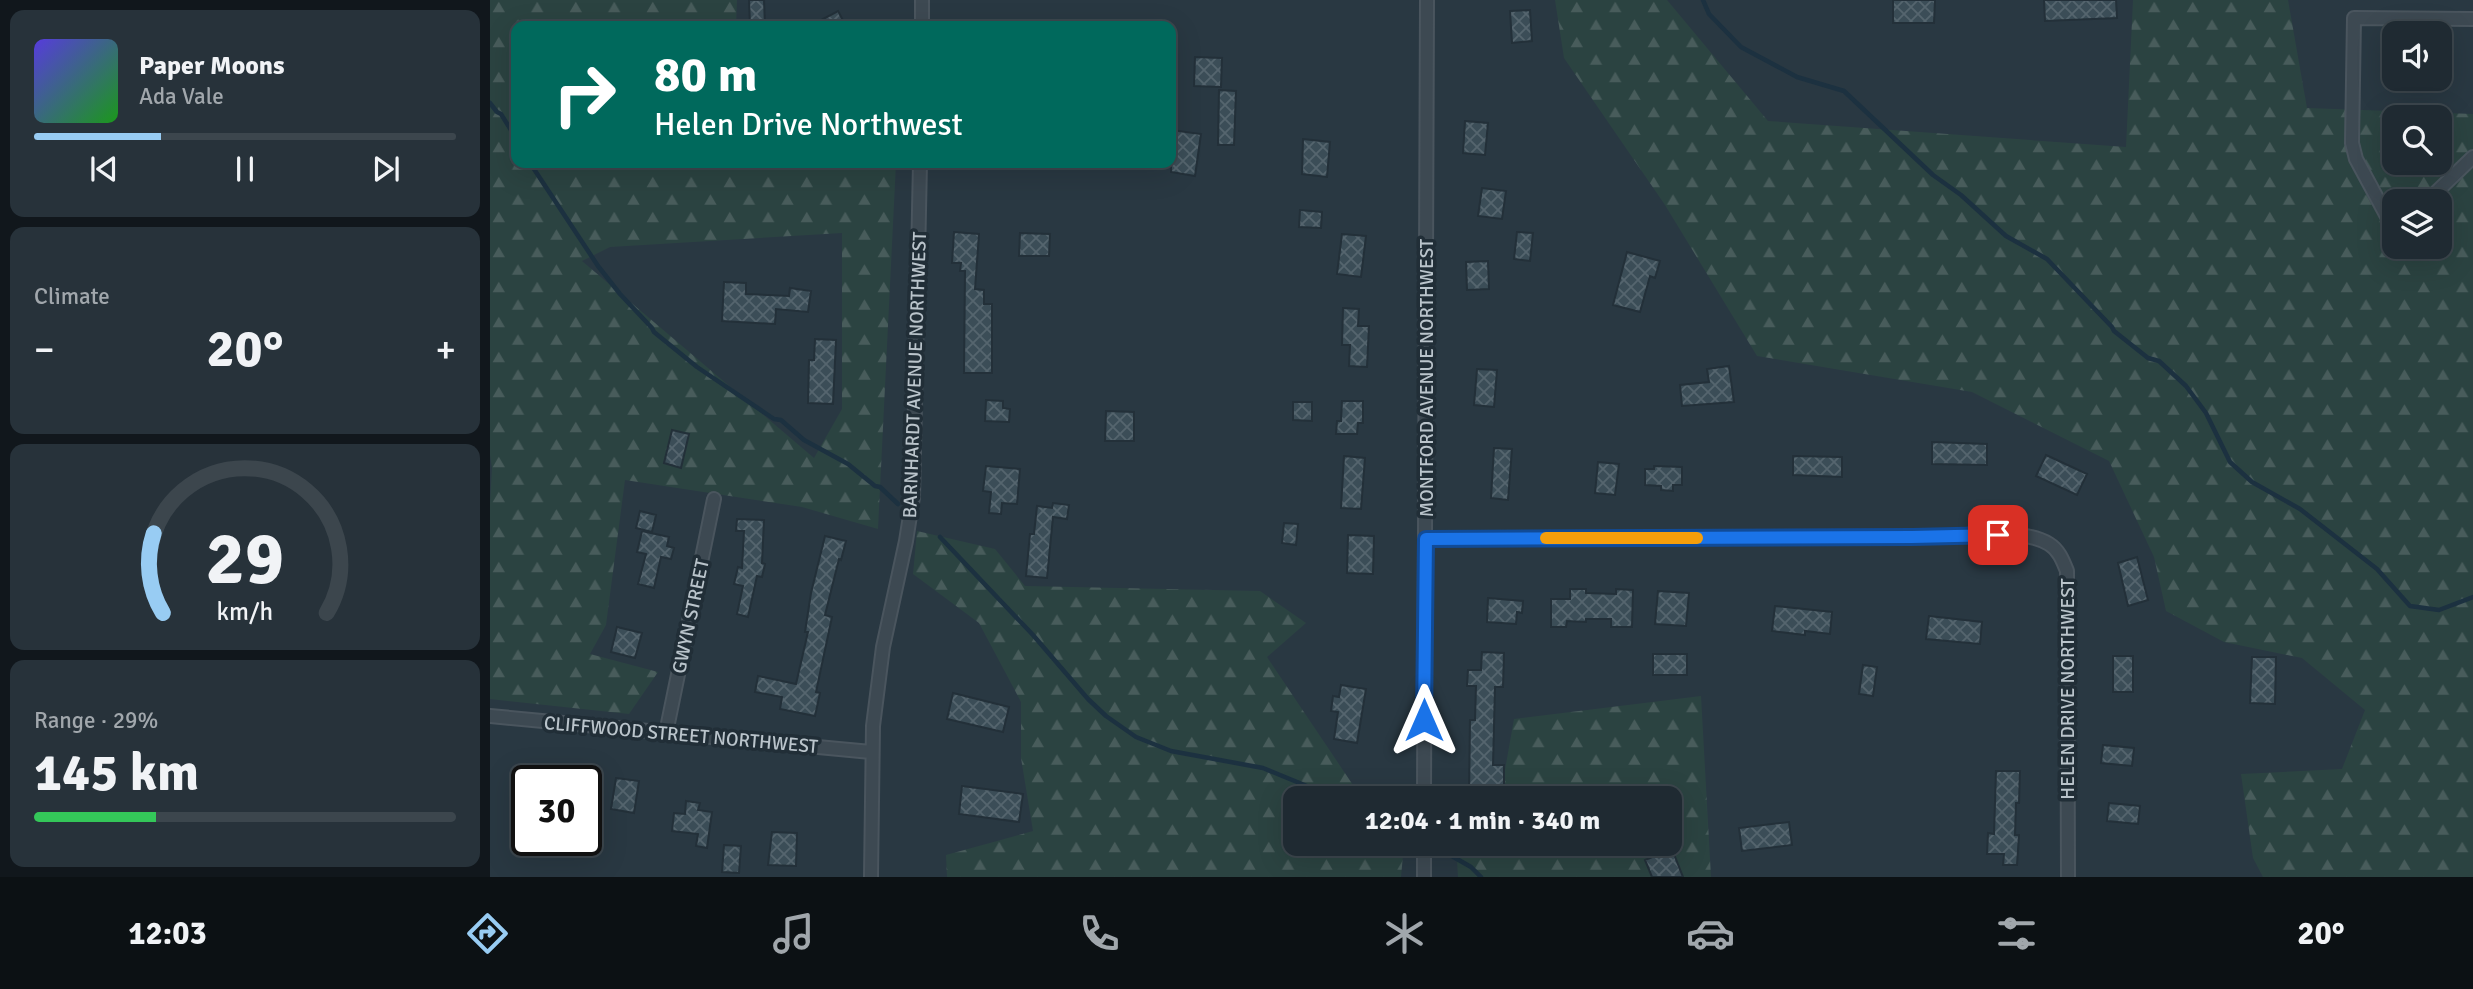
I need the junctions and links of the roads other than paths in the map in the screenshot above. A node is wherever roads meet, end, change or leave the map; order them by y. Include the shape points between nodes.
1 (922, 0) edge
2 (1427, 0) edge
3 (2473, 19) edge
4 (922, 21) edge
5 (2473, 157) edge
6 (920, 168) edge
7 (2440, 189) edge
8 (2382, 207) edge
9 (714, 499) dead end
10 (1426, 539) junction
11 (490, 716) edge
12 (666, 733) junction
13 (871, 752) junction
14 (1424, 786) edge
15 (1424, 856) edge
16 (872, 877) edge
17 (1423, 877) edge
18 (2068, 877) edge

1 - 4 street
2 - 10 street, MONTFORD AVENUE NORTHWEST
3 - 8 street via 2354,18 2352,143
5 - 7 street
6 - 13 street, BARNHARDT AVENUE NORTHWEST via 912,497 883,647
9 - 12 street, GWYN STREET
10 - 14 street, MONTFORD AVENUE NORTHWEST
10 - 18 street, HELEN DRIVE NORTHWEST via 1998,535 2050,544 2067,571
11 - 12 street, CLIFFWOOD STREET NORTHWEST
12 - 13 street, CLIFFWOOD STREET NORTHWEST
13 - 16 street, BARNHARDT AVENUE NORTHWEST
15 - 17 street

